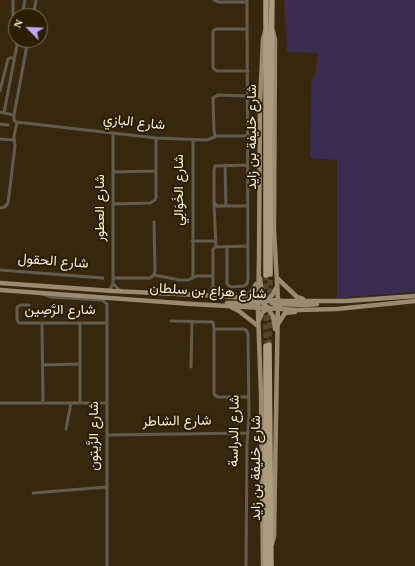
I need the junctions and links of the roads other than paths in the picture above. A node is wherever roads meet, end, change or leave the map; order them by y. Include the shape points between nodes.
1 (214, 0) edge
2 (266, 0) edge
3 (272, 0) edge
4 (248, 1) edge
5 (269, 27) junction
6 (247, 29) junction
7 (16, 48) edge
8 (27, 48) edge
9 (14, 58) junction
10 (248, 70) junction
11 (0, 91) edge
12 (248, 96) junction
13 (2, 113) edge
14 (14, 115) junction
15 (17, 123) junction
16 (0, 124) edge
17 (8, 125) dead end
18 (260, 126) junction
19 (113, 134) junction
20 (215, 136) junction
21 (248, 136) junction
22 (14, 138) junction
23 (156, 138) junction
24 (0, 139) edge
25 (193, 140) junction
26 (259, 140) junction
27 (225, 165) junction
28 (248, 165) junction
29 (156, 171) junction
30 (113, 172) junction
31 (214, 203) junction
32 (114, 204) junction
33 (226, 206) junction
34 (248, 206) junction
35 (0, 208) edge
36 (154, 222) dead end
37 (192, 241) junction
38 (216, 241) junction
39 (216, 246) junction
40 (227, 246) junction
41 (248, 246) junction
42 (259, 259) junction
43 (0, 270) edge
44 (268, 274) tunnel mouth
45 (154, 275) junction
46 (213, 276) junction
47 (277, 277) junction
48 (103, 278) dead end
49 (113, 278) junction
50 (193, 278) junction
51 (0, 282) edge
52 (113, 283) junction
53 (277, 284) junction
54 (213, 286) junction
55 (0, 290) edge
56 (109, 290) junction
57 (122, 291) junction
58 (42, 293) junction
59 (209, 296) junction
60 (221, 296) junction
61 (415, 296) edge
62 (115, 298) junction
63 (243, 298) junction
64 (268, 300) junction
65 (415, 301) edge
66 (325, 302) junction
67 (259, 303) junction
68 (277, 304) junction
69 (29, 305) dead end
70 (216, 305) junction
71 (228, 305) junction
72 (107, 306) junction
73 (267, 308) junction
74 (320, 310) junction
75 (171, 321) dead end
76 (192, 321) junction
77 (80, 323) junction
78 (107, 323) junction
79 (42, 324) junction
80 (258, 325) junction
81 (278, 326) junction
82 (214, 329) junction
83 (79, 364) junction
84 (43, 365) junction
85 (191, 367) dead end
86 (276, 371) junction
87 (248, 397) junction
88 (43, 402) junction
89 (0, 403) edge
90 (71, 403) junction
91 (80, 403) junction
92 (107, 403) junction
93 (66, 429) dead end
94 (248, 433) junction
95 (108, 435) junction
96 (107, 487) junction
97 (33, 493) dead end
98 (271, 546) junction
99 (107, 566) edge
100 (246, 566) edge
101 (263, 566) edge
102 (266, 566) edge
103 (271, 566) edge

1 - 4 street
2 - 5 highway, شارع خليفة بن زايد
3 - 5 highway, شارع خليفة بن زايد
4 - 6 street
5 - 18 main road via 263,39
5 - 44 highway, شارع خليفة بن زايد
5 - 47 main road via 275,40 274,204
6 - 10 street
6 - 10 street via 216,29 212,32 212,39 214,69
7 - 9 street
8 - 14 street
9 - 11 street via 8,59
9 - 13 street
10 - 12 street
12 - 20 street via 218,95 213,98
12 - 21 street
13 - 14 street
14 - 15 street
15 - 19 street, شارع البازي
15 - 22 street
16 - 17 street
18 - 21 street via 256,133
18 - 26 main road
19 - 23 street, شارع البازي
19 - 30 street, شارع العطور
20 - 21 street, شارع البازي
20 - 25 street, شارع البازي via 207,140
21 - 26 street, شارع البازي
21 - 28 street
22 - 24 street
22 - 35 street via 8,202 5,207
23 - 25 street, شارع البازي
23 - 29 street
25 - 37 street, شارع الخَوَالِي
26 - 42 main road
27 - 28 street
27 - 31 street via 216,165 214,168
27 - 33 street
28 - 34 street
29 - 30 street
29 - 32 street via 154,201
30 - 32 street, شارع العطور
31 - 33 street via 217,206
31 - 38 street
32 - 49 street, شارع العطور
33 - 34 street
34 - 41 street
36 - 45 street
37 - 38 street, شارع الخَوَالِي
37 - 50 street, شارع الخَوَالِي
38 - 39 street
39 - 40 street
39 - 46 street via 213,250
40 - 41 street
40 - 41 street via 227,284 230,287 241,287 248,281
42 - 63 main road via 255,286 250,294
42 - 64 main road via 261,287
42 - 67 main road
43 - 48 street, شارع الحقول
45 - 49 street via 150,278
45 - 50 street via 180,280
46 - 50 street
46 - 54 street
47 - 53 main road
47 - 66 main road via 297,298
49 - 52 street, شارع العطور
51 - 56 main road, شارع هزاع بن سلطان
52 - 56 street, شارع العطور
52 - 57 street
53 - 64 main road
53 - 68 main road
54 - 59 street
54 - 60 street
55 - 58 main road, شارع هزاع بن سلطان
56 - 57 main road, شارع هزاع بن سلطان
57 - 59 main road, شارع هزاع بن سلطان
58 - 62 main road, شارع هزاع بن سلطان
58 - 72 street via 51,297 102,300
59 - 60 main road, شارع هزاع بن سلطان
60 - 63 main road, شارع هزاع بن سلطان
61 - 66 main road
62 - 70 main road, شارع هزاع بن سلطان
62 - 72 street via 109,301
63 - 67 main road, شارع هزاع بن سلطان
64 - 67 main road
64 - 68 main road
65 - 74 main road, شارع هزاع بن سلطان
66 - 68 main road via 312,305
67 - 70 main road via 235,302
67 - 71 main road, شارع هزاع بن سلطان
67 - 73 main road
67 - 80 main road
68 - 73 main road
68 - 74 main road, شارع هزاع بن سلطان via 290,309
68 - 81 main road
69 - 79 street, شارع الرَّصِين via 18,306 18,322
70 - 71 main road, شارع هزاع بن سلطان
71 - 80 main road
72 - 78 street, شارع الزَّيتون
73 - 80 main road via 262,313
73 - 86 main road via 275,322
74 - 81 main road via 288,312
75 - 76 street
76 - 82 street via 212,322
76 - 85 street
77 - 78 street, شارع الرَّصِين
77 - 79 street, شارع الرَّصِين
77 - 83 street
78 - 92 street, شارع الزَّيتون
79 - 84 street
80 - 101 main road
81 - 86 main road
82 - 87 street, شارع الدراسة via 243,329 248,332
82 - 87 street via 214,394 217,397
83 - 84 street
83 - 91 street
84 - 88 street
86 - 98 main road via 274,540
87 - 94 street, شارع الدراسة
88 - 89 street
88 - 90 street
90 - 91 street
90 - 93 street
91 - 92 street
92 - 95 street, شارع الزَّيتون
94 - 95 street, شارع الشاطر
94 - 100 street, شارع الدراسة
95 - 96 street, شارع الزَّيتون
96 - 97 street
96 - 99 street, شارع الزَّيتون
98 - 102 highway, شارع خليفة بن زايد via 268,345
98 - 103 highway, شارع خليفة بن زايد

